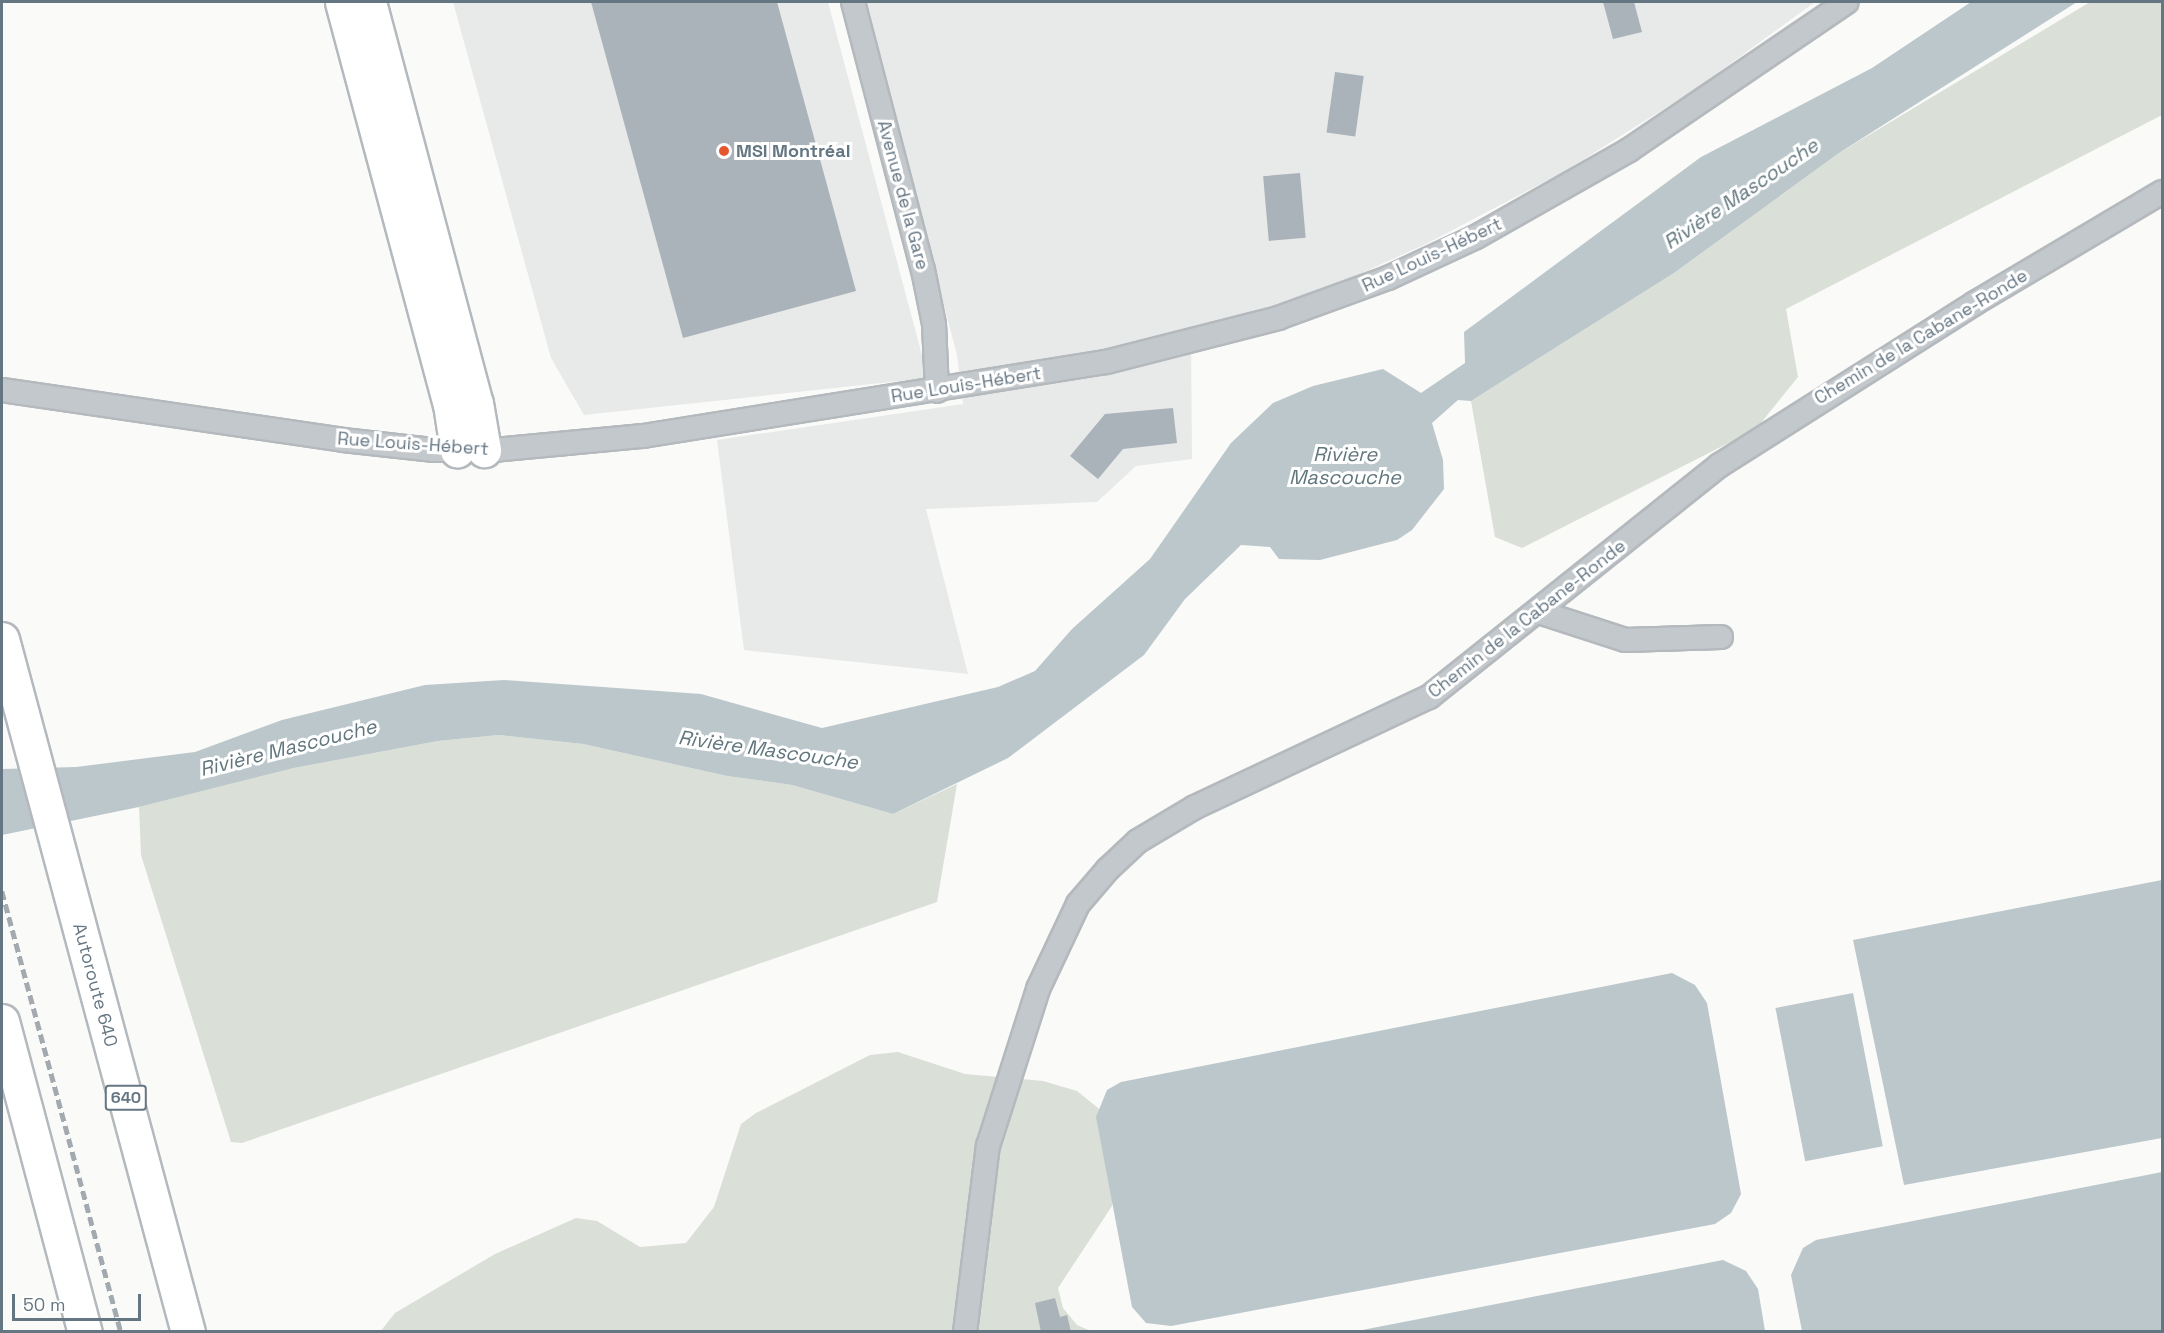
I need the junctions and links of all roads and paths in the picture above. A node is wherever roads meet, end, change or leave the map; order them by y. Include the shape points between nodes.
1 (342, 2) edge
2 (369, 2) edge
3 (852, 2) edge
4 (1847, 2) edge
5 (2163, 192) edge
6 (2, 390) edge
7 (937, 391) junction
8 (470, 450) junction
9 (1539, 612) junction
10 (1721, 637) dead end
11 (2, 639) edge
12 (2, 1021) edge
13 (85, 1332) edge
14 (188, 1332) edge
15 (965, 1332) edge

1 - 8 highway via 450,404
2 - 8 highway via 476,403
3 - 7 street, Avenue de la Gare via 924,270 934,324
4 - 7 street, Rue Louis-Hébert via 1586,176 1476,237 1388,278 1201,340 1106,362
5 - 9 street, Chemin de la Cabane-Ronde via 1781,423 1720,465
6 - 8 street, Rue Louis-Hébert via 343,440
7 - 8 street, Rue Louis-Hébert via 608,441
9 - 10 street via 1625,640
9 - 15 street, Chemin de la Cabane-Ronde via 1429,697 1195,807 1138,841 1078,904 1038,989 988,1146
11 - 14 highway, Autoroute 640 / 640
12 - 13 highway

